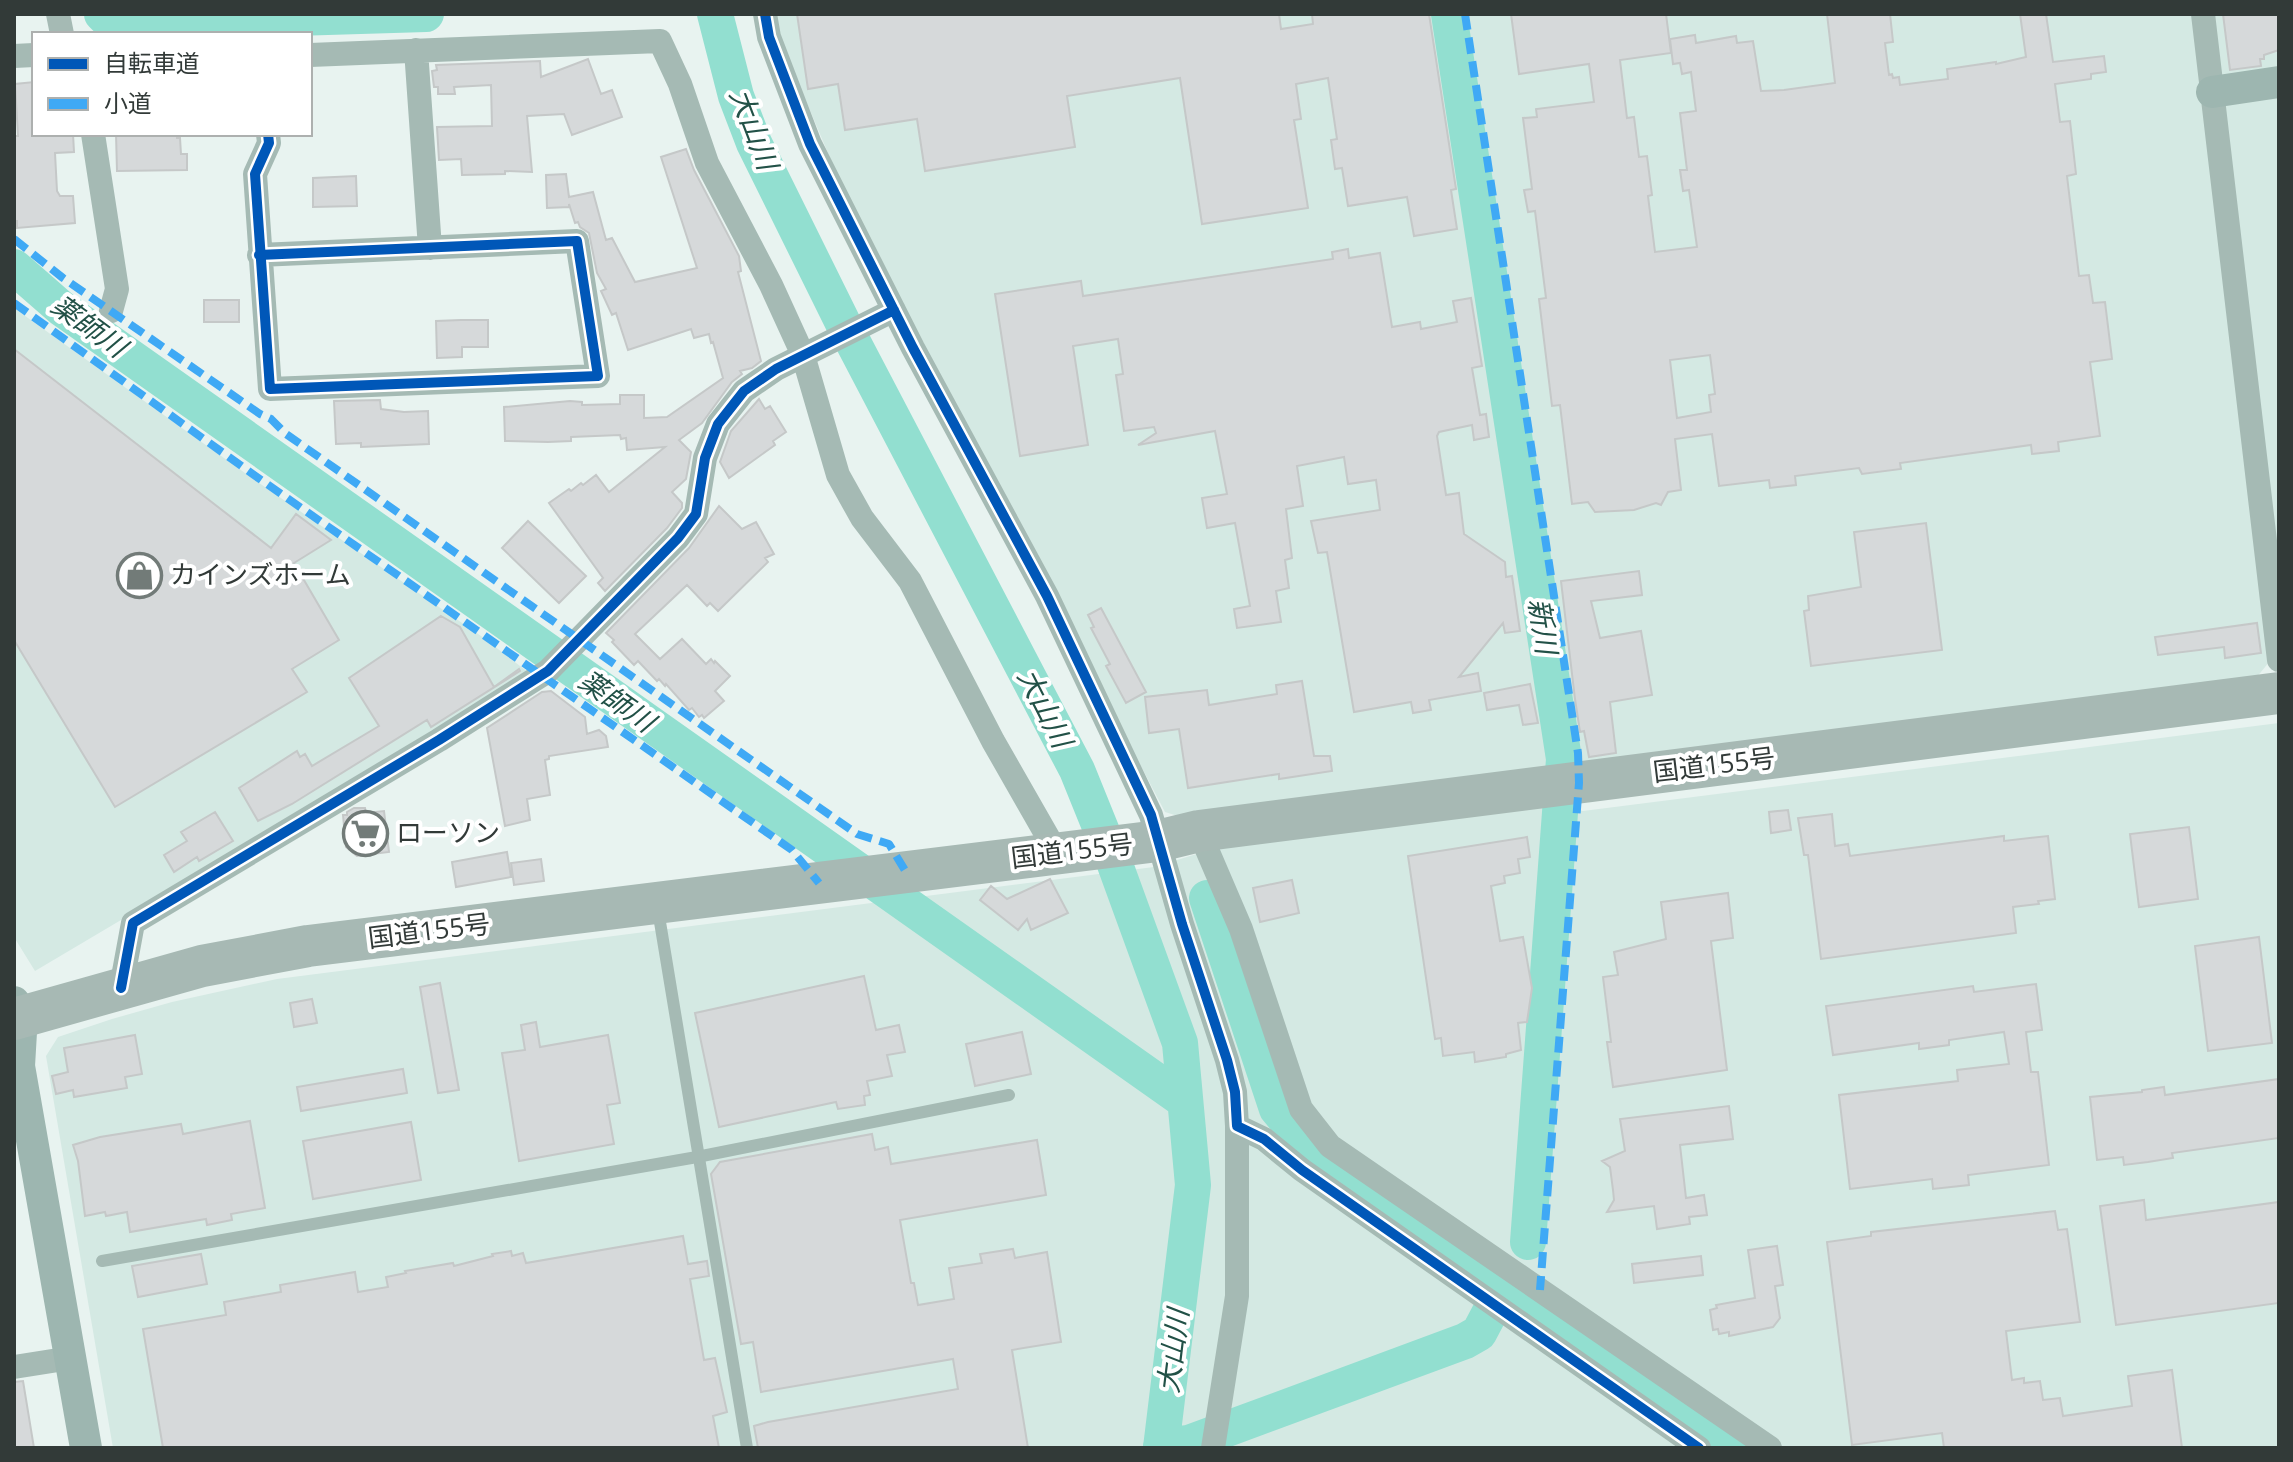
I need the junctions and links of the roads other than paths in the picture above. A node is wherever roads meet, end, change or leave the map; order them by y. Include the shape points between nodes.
1 (765, 14) edge
2 (2203, 14) edge
3 (416, 50) junction
4 (312, 55) edge
5 (2279, 82) edge
6 (2212, 92) junction
7 (93, 136) edge
8 (268, 136) edge
9 (430, 248) junction
10 (259, 255) junction
11 (111, 311) dead end
12 (883, 316) junction
13 (808, 353) junction
14 (2279, 660) edge
15 (2279, 693) edge
16 (1199, 831) junction
17 (1158, 841) junction
18 (1057, 853) junction
19 (657, 903) junction
20 (121, 988) junction
21 (17, 1012) edge
22 (1009, 1095) dead end
23 (1237, 1126) junction
24 (697, 1157) junction
25 (102, 1261) dead end
26 (71, 1358) junction
27 (14, 1367) edge
28 (86, 1448) edge
29 (747, 1448) edge
30 (1213, 1448) edge
31 (1699, 1448) edge
32 (1770, 1448) edge

1 - 12 street via 810,144
2 - 6 street
3 - 4 street
3 - 9 street
3 - 13 street via 660,41 707,163
5 - 6 street
6 - 14 street
7 - 11 street via 117,289
8 - 10 street via 255,174
9 - 10 street
9 - 10 street via 577,241 598,376 270,389
12 - 13 street
12 - 17 street via 1047,596 1151,815
13 - 18 street via 838,475 862,518 910,581
13 - 20 street via 776,369 735,402 718,424 705,458 696,514 548,671 133,923
15 - 16 highway, 国道155号
16 - 17 highway, 国道155号
16 - 32 street via 1241,929 1301,1109 1330,1146
17 - 18 highway, 国道155号
17 - 23 street via 1227,1060
18 - 19 highway, 国道155号
19 - 20 highway, 国道155号 via 308,946
19 - 24 lane
20 - 21 highway, 国道155号
21 - 26 street via 19,1066
22 - 24 lane
23 - 30 street via 1237,1296
23 - 31 street via 1264,1139
24 - 25 lane
24 - 29 lane
26 - 27 street
26 - 28 street

